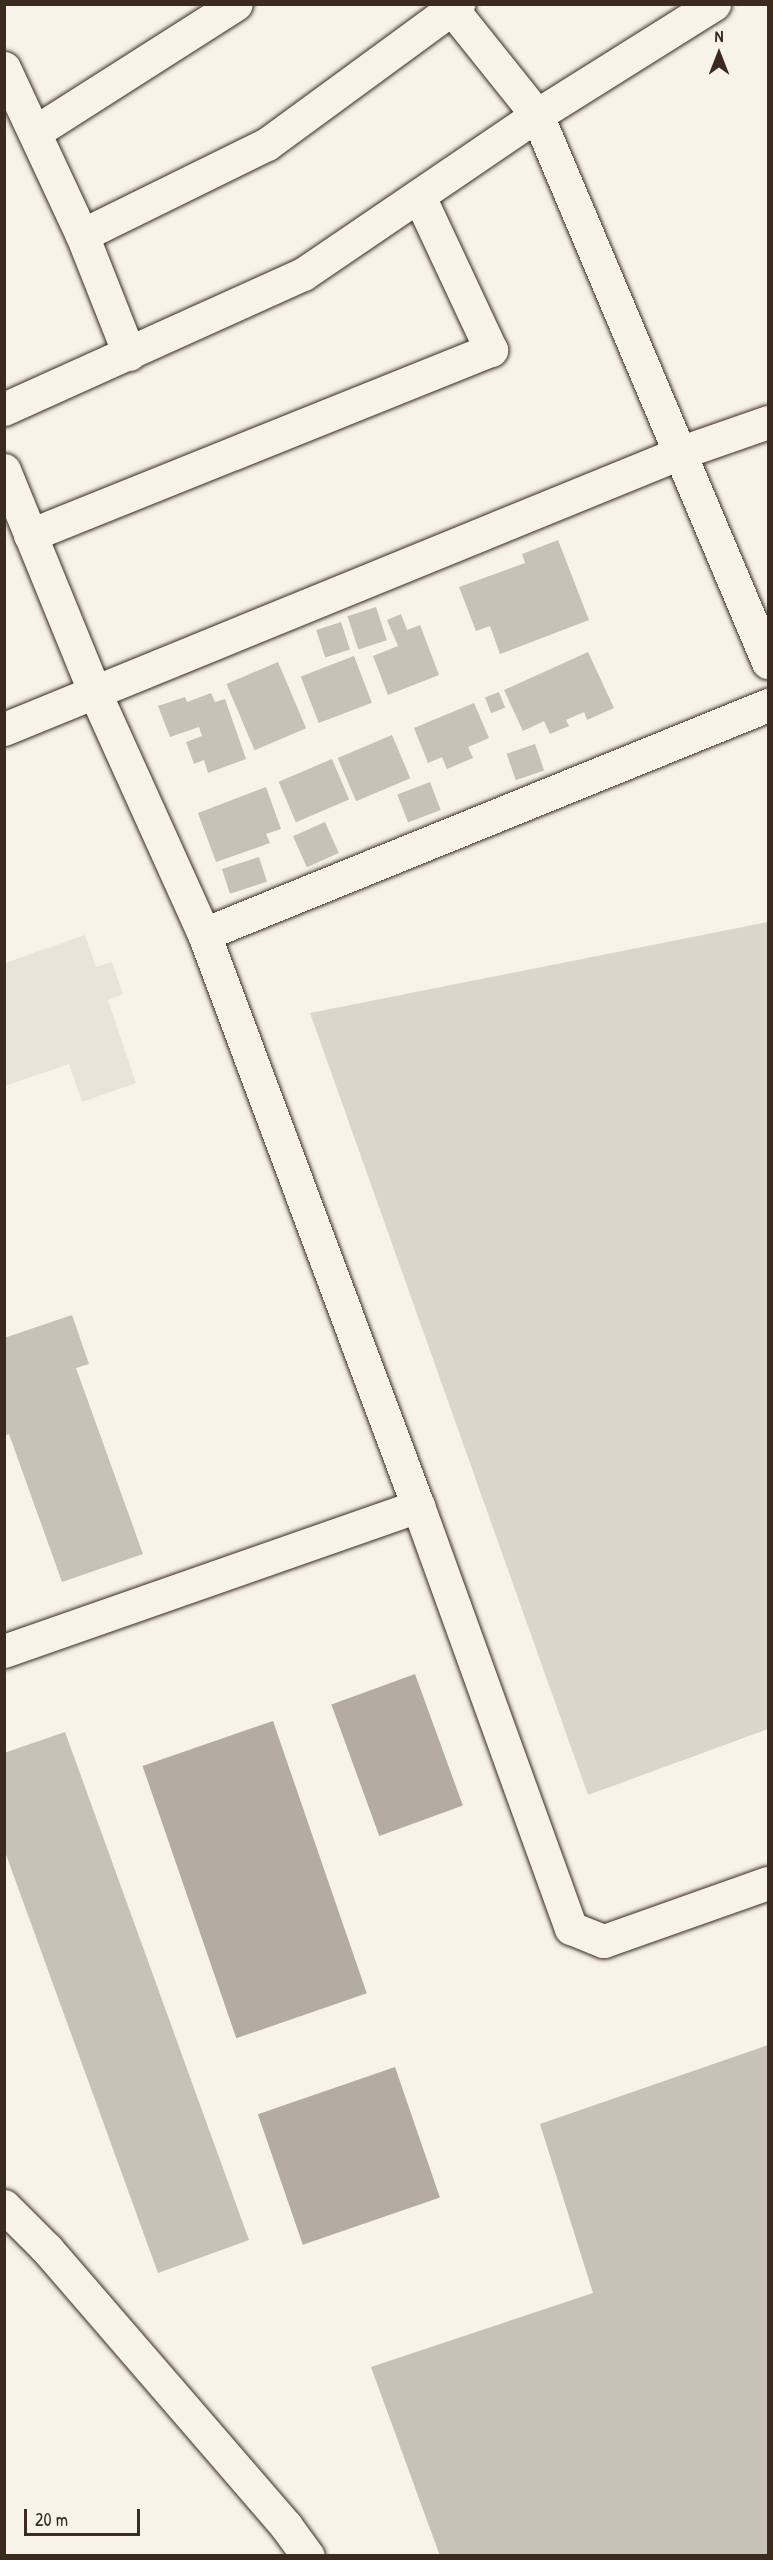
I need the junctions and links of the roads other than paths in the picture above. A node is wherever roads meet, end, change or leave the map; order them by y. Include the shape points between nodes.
1 (236, 4) edge
2 (714, 4) edge
3 (453, 6) edge
4 (4, 68) edge
5 (537, 115) junction
6 (34, 132) junction
7 (419, 196) junction
8 (82, 235) junction
9 (129, 354) junction
10 (4, 409) edge
11 (768, 422) edge
12 (682, 452) junction
13 (4, 470) edge
14 (30, 536) junction
15 (768, 662) edge
16 (95, 693) junction
17 (768, 705) edge
18 (4, 729) edge
19 (204, 934) junction
20 (418, 1506) junction
21 (4, 1651) edge
22 (768, 1883) edge
23 (4, 2205) edge
24 (308, 2556) edge

1 - 6 street
2 - 5 street
3 - 5 street
3 - 8 street via 267,144
4 - 6 street
5 - 7 street
5 - 12 street
6 - 8 street
7 - 9 street via 303,274
7 - 14 street via 491,350
8 - 9 street
9 - 10 street
11 - 12 street
12 - 15 street
12 - 16 street
13 - 14 street
14 - 16 street
16 - 18 street
16 - 19 street
17 - 19 street
19 - 20 street
20 - 21 street
20 - 22 street via 571,1928 604,1941
23 - 24 street via 86,2294

